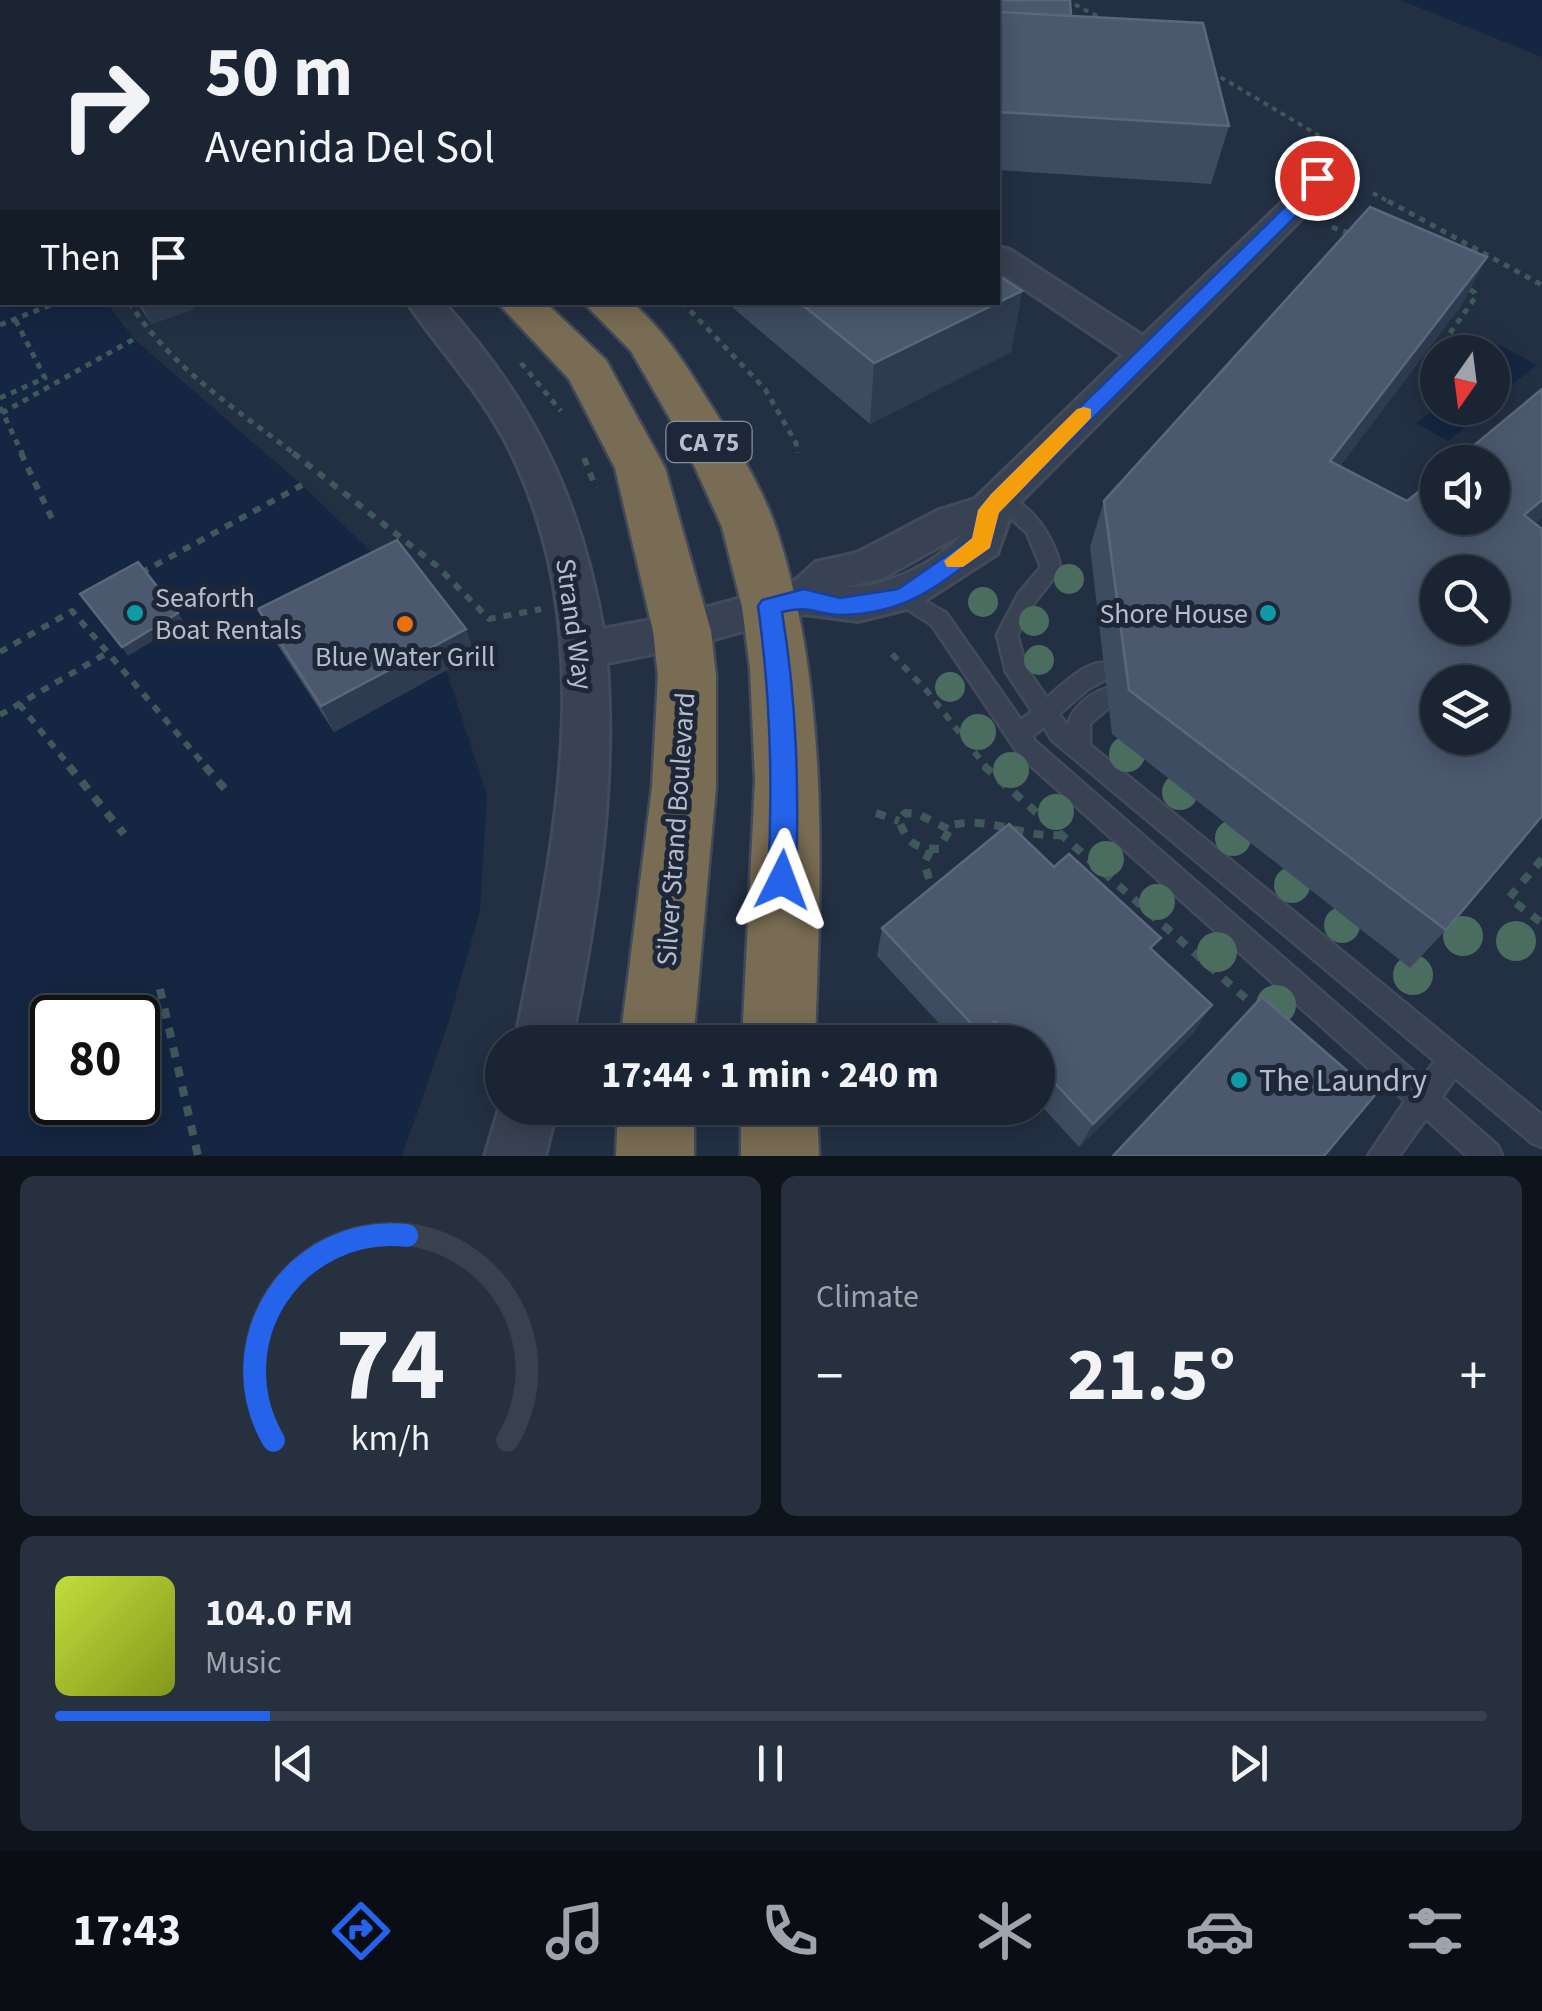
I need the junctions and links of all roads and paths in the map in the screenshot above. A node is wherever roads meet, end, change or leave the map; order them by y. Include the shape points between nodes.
1 (1066, 0) edge
2 (1104, 20) edge
3 (1204, 68) edge
4 (1340, 148) dead end
5 (1317, 178) dead end
6 (1373, 192) dead end
7 (1332, 227) dead end
8 (1361, 237) edge
9 (1000, 258) edge
10 (1455, 280) edge
11 (1542, 285) edge
12 (51, 305) edge
13 (131, 305) edge
14 (426, 305) edge
15 (522, 305) edge
16 (608, 305) edge
17 (685, 305) edge
18 (15, 320) junction
19 (0, 325) edge
20 (1450, 333) edge
21 (134, 340) dead end
22 (1146, 354) junction
23 (0, 398) edge
24 (1, 410) edge
25 (797, 453) dead end
26 (302, 485) dead end
27 (994, 505) junction
28 (55, 526) dead end
29 (130, 580) edge
30 (904, 597) junction
31 (787, 602) junction
32 (86, 604) edge
33 (542, 609) dead end
34 (72, 612) junction
35 (682, 631) junction
36 (584, 650) junction
37 (0, 652) edge
38 (107, 653) junction
39 (892, 654) dead end
40 (1104, 670) dead end
41 (1107, 697) dead end
42 (19, 704) junction
43 (1047, 711) junction
44 (0, 715) edge
45 (1018, 736) junction
46 (1079, 749) junction
47 (225, 789) dead end
48 (876, 813) dead end
49 (899, 821) junction
50 (948, 829) junction
51 (124, 834) dead end
52 (1062, 835) junction
53 (930, 851) junction
54 (1542, 859) edge
55 (942, 902) edge
56 (1542, 923) edge
57 (160, 989) dead end
58 (1267, 1017) edge
59 (548, 1025) edge
60 (659, 1025) edge
61 (779, 1025) edge
62 (1453, 1059) junction
63 (1424, 1099) junction
64 (523, 1125) edge
65 (656, 1125) edge
66 (780, 1125) edge
67 (1542, 1132) edge
68 (198, 1156) edge
69 (514, 1156) edge
70 (655, 1156) edge
71 (780, 1156) edge
72 (1382, 1156) edge
73 (1488, 1156) edge

1 - 2 path
3 - 4 path
5 - 22 street
6 - 11 path
7 - 8 path
9 - 22 street
10 - 20 path via 1475,298
12 - 18 path
13 - 33 path via 151,337 181,364 437,566 489,619
14 - 36 street, Strand Way via 492,386 525,442 554,507
15 - 35 highway, Silver Strand Boulevard / CA 75 via 589,371 640,468
16 - 31 highway, CA 75 via 649,344 709,442
17 - 25 path via 765,390
18 - 19 path
18 - 23 path via 45,378
21 - 24 path
22 - 27 street
24 - 28 path
26 - 29 path
27 - 30 street via 982,542
27 - 31 street via 866,568 831,574
27 - 43 lane via 1035,526 1046,544 1052,569 1026,598 1007,635 1017,672
30 - 31 street via 840,607
30 - 45 lane via 939,619
31 - 35 street
31 - 61 highway, CA 75 via 779,669 786,780
32 - 34 path
34 - 37 path
34 - 38 path
35 - 36 street
35 - 60 highway, Silver Strand Boulevard / CA 75 via 684,787
36 - 59 street, Strand Way via 578,838
38 - 42 path
38 - 47 path
39 - 52 path via 978,760
40 - 43 lane
41 - 46 lane via 1080,721
42 - 44 path
42 - 51 path
43 - 45 lane
43 - 46 lane
45 - 63 lane
46 - 62 lane
48 - 49 path
49 - 50 path via 905,813 918,814
49 - 53 path via 907,840
50 - 52 path via 990,819 1039,838
50 - 53 path via 938,850
52 - 58 path
53 - 55 path via 924,864
54 - 56 path via 1510,898
57 - 68 path
62 - 63 lane
62 - 67 lane
63 - 72 lane
63 - 73 lane
64 - 69 street
65 - 70 highway
66 - 71 highway

